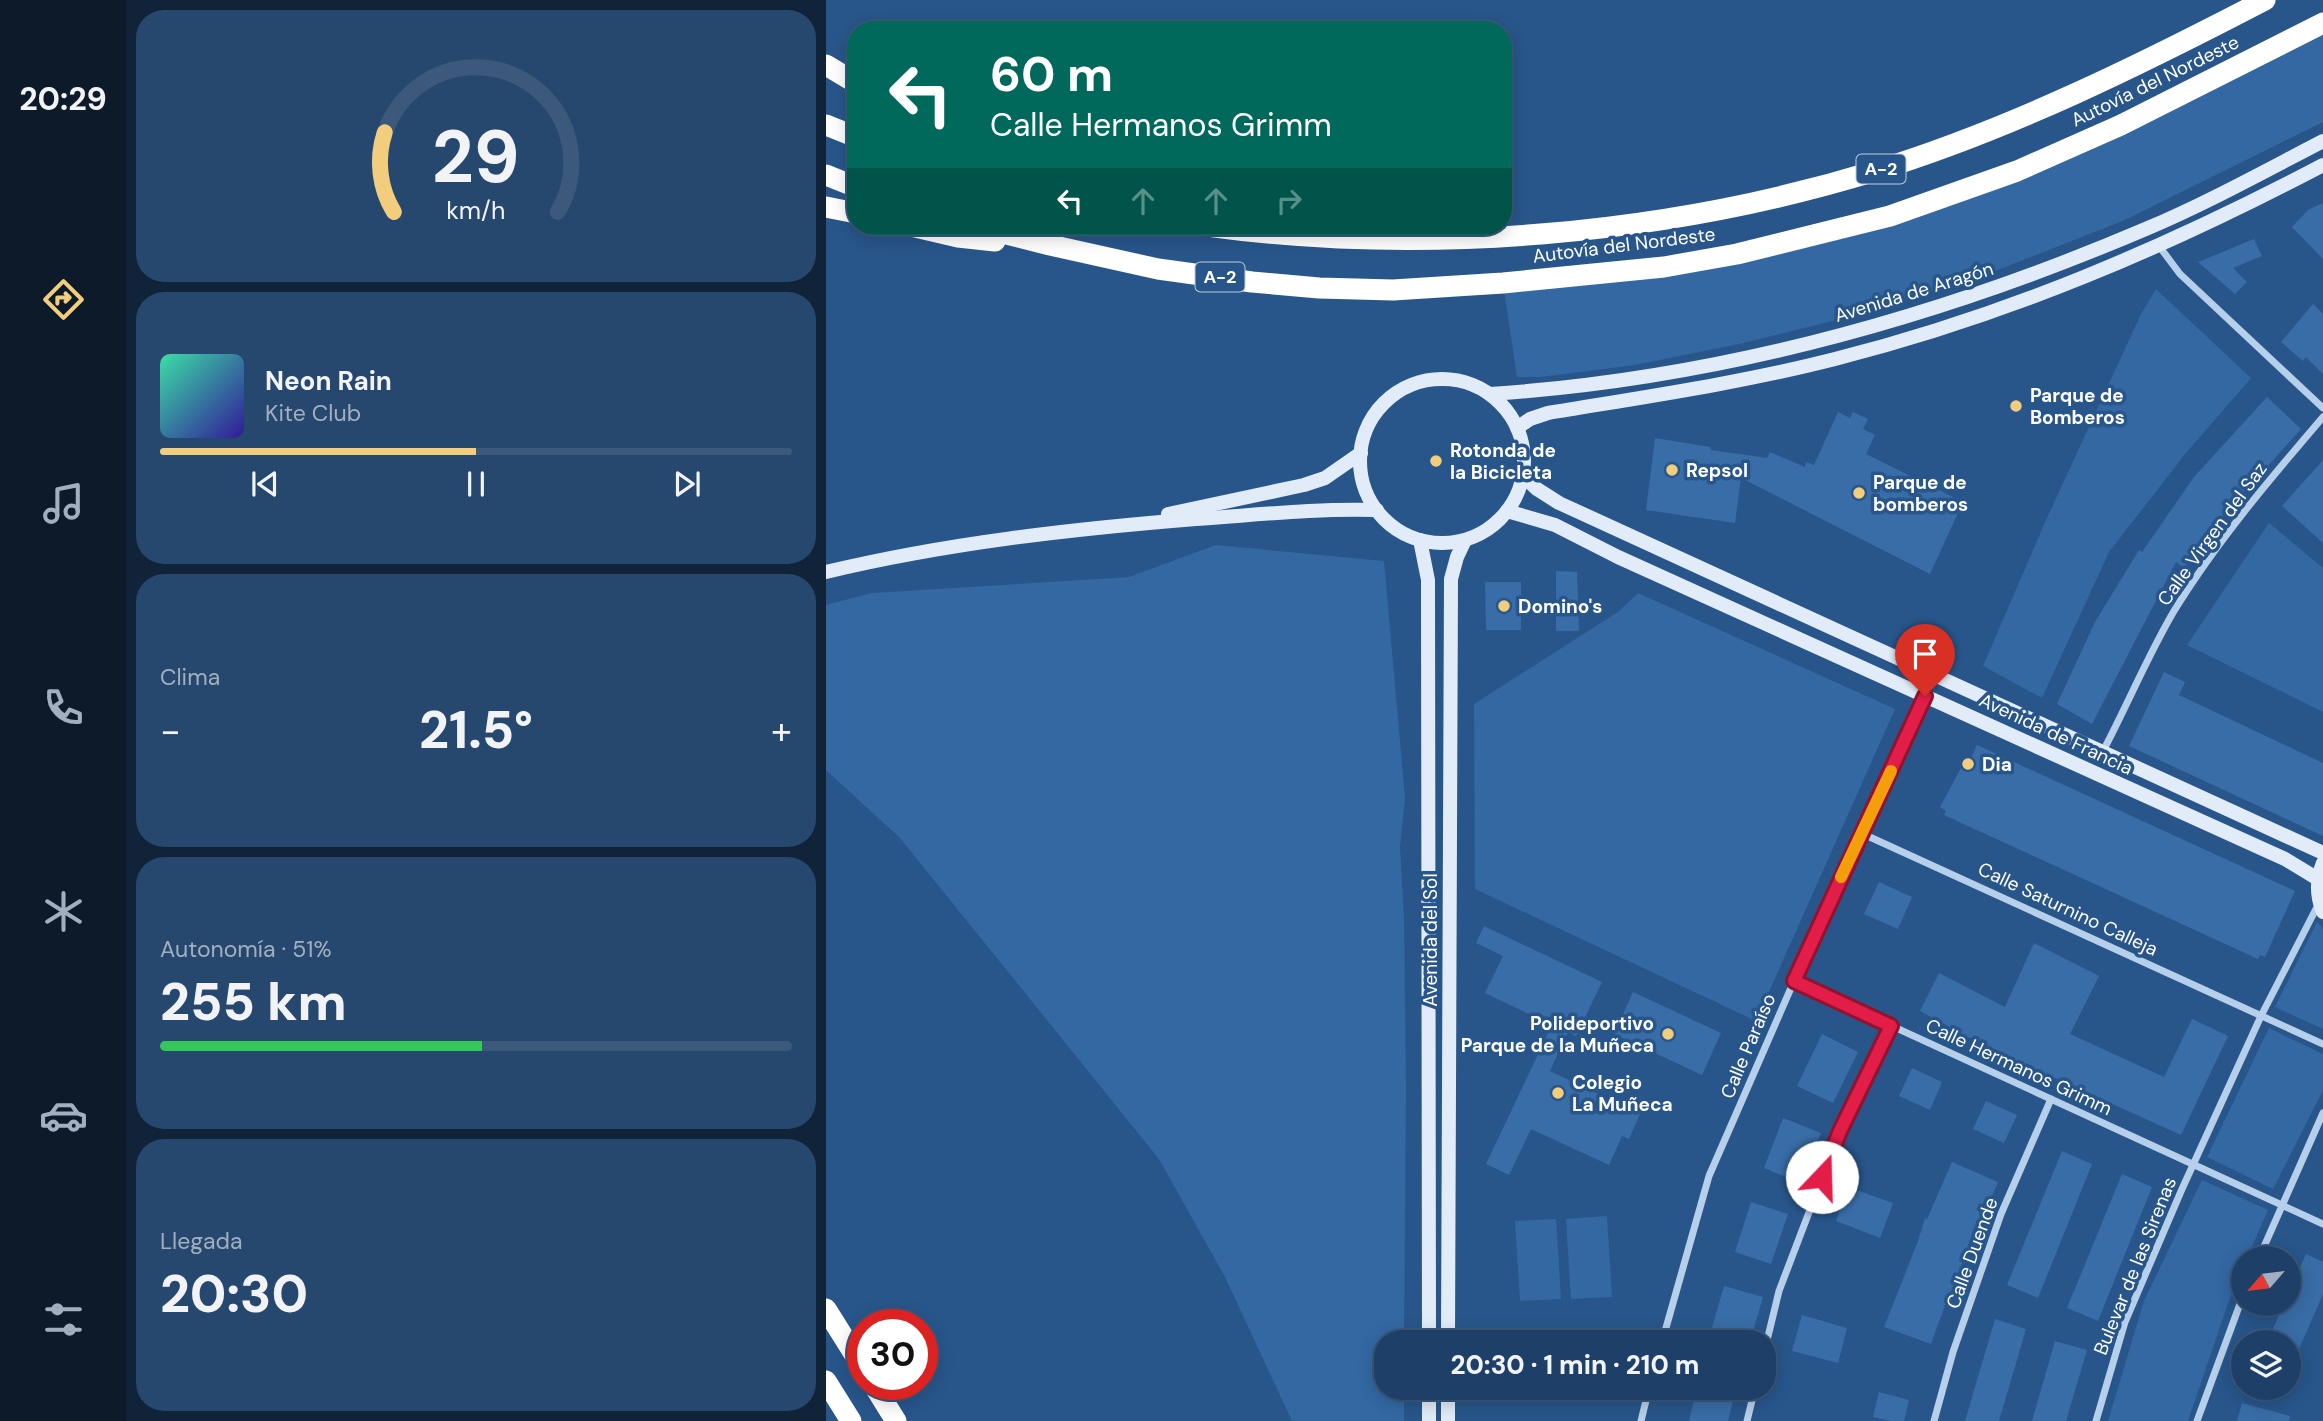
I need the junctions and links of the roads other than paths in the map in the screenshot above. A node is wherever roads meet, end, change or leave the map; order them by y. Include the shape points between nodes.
1 (2265, 0) edge
2 (2323, 23) edge
3 (826, 65) edge
4 (847, 78) edge
5 (826, 125) edge
6 (847, 133) edge
7 (2323, 141) edge
8 (2323, 166) edge
9 (826, 175) edge
10 (847, 183) edge
11 (826, 207) edge
12 (847, 211) edge
13 (949, 235) edge
14 (1011, 235) edge
15 (1315, 235) edge
16 (1394, 235) edge
17 (1510, 235) edge
18 (1512, 235) edge
19 (1412, 238) junction
20 (1050, 245) junction
21 (2159, 246) junction
22 (1490, 394) junction
23 (2323, 408) edge
24 (2323, 417) edge
25 (1517, 428) junction
26 (1361, 453) junction
27 (1523, 476) junction
28 (1377, 510) junction
29 (1507, 511) junction
30 (1108, 526) junction
31 (1420, 540) junction
32 (1465, 540) junction
33 (826, 572) edge
34 (1925, 696) junction
35 (2102, 753) junction
36 (1861, 832) junction
37 (2323, 853) edge
38 (2323, 863) edge
39 (2318, 879) junction
40 (2321, 907) edge
41 (1794, 981) junction
42 (2261, 1016) junction
43 (1891, 1026) junction
44 (2323, 1044) edge
45 (2051, 1099) junction
46 (2323, 1113) edge
47 (2193, 1164) junction
48 (2281, 1204) junction
49 (2323, 1224) edge
50 (2264, 1246) edge
51 (826, 1309) edge
52 (2235, 1316) edge
53 (1429, 1330) edge
54 (1448, 1330) edge
55 (1665, 1330) edge
56 (1770, 1330) edge
57 (847, 1342) edge
58 (826, 1381) edge
59 (883, 1400) edge
60 (1429, 1400) edge
61 (1448, 1400) edge
62 (1646, 1400) edge
63 (1752, 1400) edge
64 (851, 1421) edge
65 (896, 1421) edge
66 (1429, 1421) edge
67 (1448, 1421) edge
68 (1641, 1421) edge
69 (1747, 1421) edge
70 (1934, 1421) edge
71 (2096, 1421) edge
72 (2196, 1421) edge

1 - 18 highway, Autovía del Nordeste / A-2 via 2047,106 1875,171 1728,207 1601,228
2 - 20 highway, Autovía del Nordeste / A-2 via 2017,172 1890,216 1676,265 1503,283 1393,290 1319,288 1158,269
3 - 4 highway
5 - 6 highway
7 - 22 street, Avenida de Aragón via 2150,227 2043,271 1919,312 1741,359 1631,378
8 - 21 street
9 - 10 highway
11 - 12 highway
13 - 20 highway
14 - 20 highway, Autovía del Nordeste / A-2
15 - 19 highway, Autovía del Nordeste / A-2
16 - 19 highway
17 - 19 highway, Autovía del Nordeste / A-2
21 - 23 street via 2180,274
21 - 25 street via 2052,291 1912,338 1745,379 1548,413
22 - 25 street
22 - 26 street via 1464,382 1436,379 1408,386 1385,402 1368,426
24 - 35 street, Calle Virgen del Saz via 2249,504 2195,579
25 - 27 street via 1524,452
26 - 28 street via 1363,480
26 - 30 street via 1325,478 1304,485
27 - 29 street
27 - 35 street, Avenida de Francia via 1559,503
28 - 30 street via 1307,510
28 - 31 street via 1403,533
29 - 32 street via 1481,534
29 - 34 street, Avenida de Francia via 1555,525
30 - 33 street via 940,549
31 - 32 street
31 - 53 street, Avenida del Sol via 1428,580
32 - 54 street, Avenida del Sol via 1451,579
34 - 36 street, Calle Paraíso
34 - 39 street, Avenida de Francia via 2285,859
35 - 37 street, Avenida de Francia
36 - 41 street, Calle Paraíso
36 - 42 street, Calle Saturnino Calleja
38 - 39 street
39 - 40 street
40 - 42 street, Bulevar de las Sirenas
41 - 43 street, Calle Hermanos Grimm
41 - 55 street, Calle Paraíso via 1709,1176
42 - 44 street
42 - 47 street, Bulevar de las Sirenas
43 - 45 street, Calle Hermanos Grimm
43 - 56 street via 1840,1131 1779,1291
45 - 47 street, Calle Hermanos Grimm
45 - 70 street, Calle Duende via 2001,1214
46 - 48 street
47 - 48 street, Bulevar de las Sirenas
47 - 71 street, Bulevar de las Sirenas via 2125,1322
48 - 49 street, Bulevar de las Sirenas
48 - 50 street
51 - 57 highway
52 - 72 street
58 - 64 highway
59 - 65 highway
60 - 66 street
61 - 67 street
62 - 68 street
63 - 69 street

